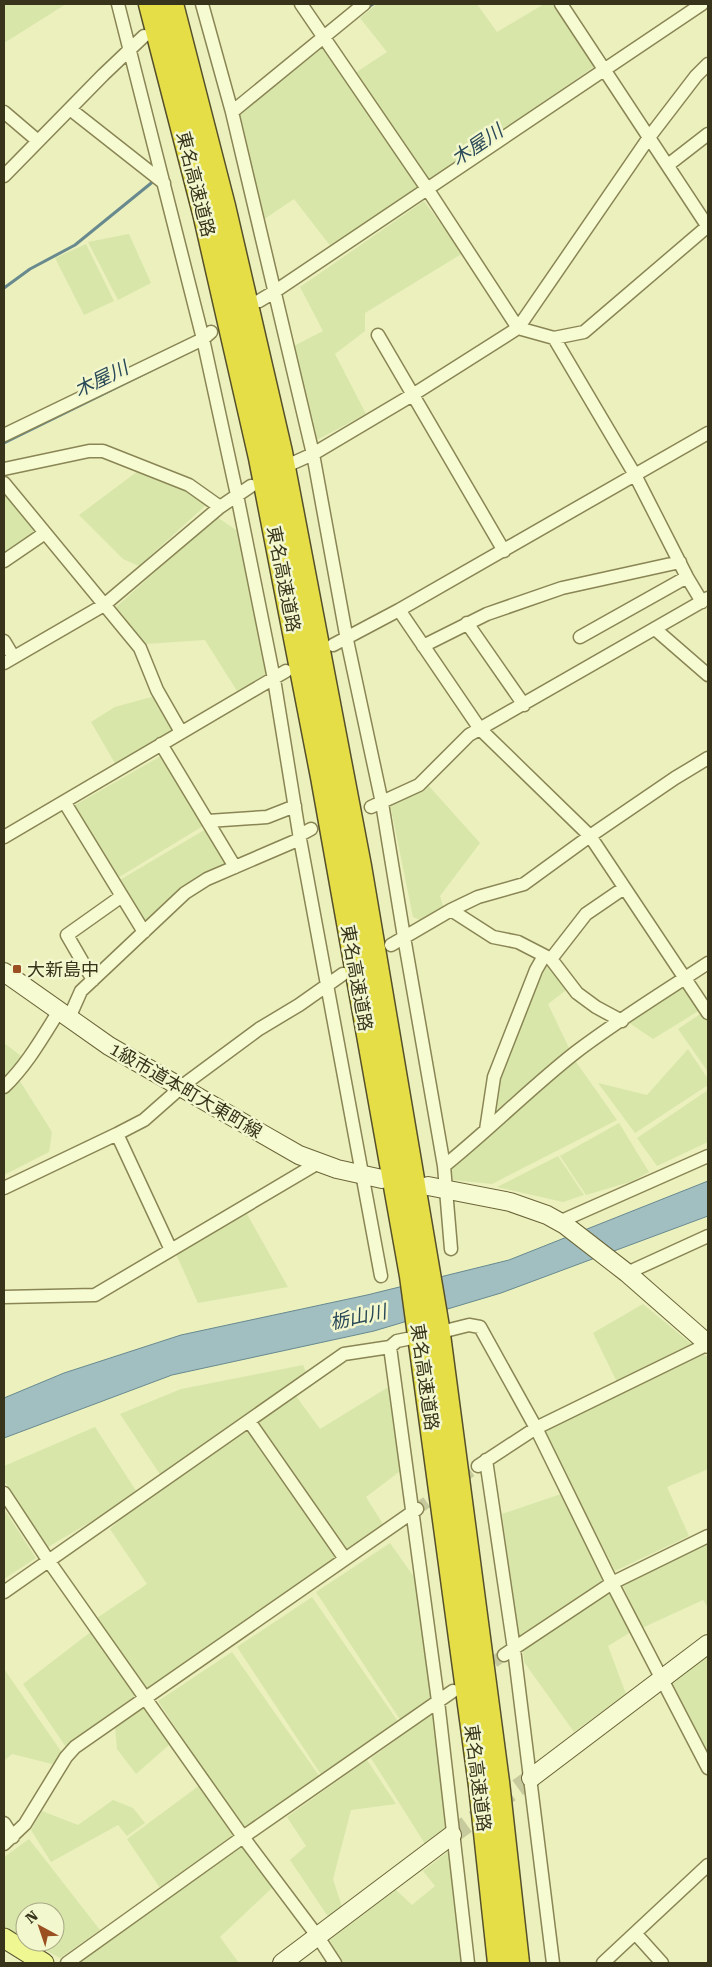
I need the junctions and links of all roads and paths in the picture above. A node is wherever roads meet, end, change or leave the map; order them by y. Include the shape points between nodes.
1 (118, 4) edge
2 (150, 4) edge
3 (172, 4) edge
4 (202, 4) edge
5 (301, 4) edge
6 (364, 4) edge
7 (561, 4) edge
8 (702, 4) edge
9 (144, 36) dead end
10 (324, 37) junction
11 (130, 49) junction
12 (708, 64) edge
13 (607, 71) junction
14 (70, 109) junction
15 (4, 112) edge
16 (232, 112) junction
17 (708, 134) edge
18 (650, 136) junction
19 (38, 141) junction
20 (668, 165) junction
21 (4, 176) edge
22 (164, 183) junction
23 (428, 191) junction
24 (708, 226) edge
25 (275, 297) junction
26 (259, 301) dead end
27 (518, 328) junction
28 (378, 335) dead end
29 (554, 338) junction
30 (206, 340) junction
31 (414, 394) junction
32 (708, 433) edge
33 (4, 435) edge
34 (313, 454) junction
35 (293, 463) dead end
36 (4, 469) edge
37 (635, 475) junction
38 (4, 483) edge
39 (251, 486) dead end
40 (237, 495) junction
41 (220, 507) junction
42 (45, 533) junction
43 (504, 551) junction
44 (4, 561) edge
45 (680, 562) junction
46 (687, 577) junction
47 (705, 600) edge
48 (104, 605) junction
49 (399, 610) junction
50 (468, 623) junction
51 (655, 629) junction
52 (580, 636) dead end
53 (347, 640) junction
54 (4, 641) edge
55 (333, 645) dead end
56 (423, 646) junction
57 (9, 660) edge
58 (286, 671) dead end
59 (708, 675) edge
60 (274, 679) junction
61 (524, 705) junction
62 (480, 729) junction
63 (181, 732) junction
64 (161, 744) junction
65 (708, 758) edge
66 (65, 803) junction
67 (377, 805) junction
68 (295, 806) junction
69 (208, 822) junction
70 (311, 829) dead end
71 (590, 836) junction
72 (4, 837) edge
73 (300, 837) junction
74 (235, 867) junction
75 (624, 888) junction
76 (122, 896) junction
77 (451, 910) junction
78 (144, 932) junction
79 (404, 938) junction
80 (391, 945) dead end
81 (548, 958) junction
82 (708, 963) edge
83 (4, 972) edge
84 (343, 974) dead end
85 (685, 978) junction
86 (93, 980) junction
87 (328, 985) junction
88 (64, 1014) junction
89 (708, 1014) edge
90 (622, 1021) junction
91 (4, 1087) edge
92 (180, 1088) junction
93 (486, 1130) junction
94 (117, 1134) junction
95 (708, 1156) edge
96 (318, 1163) junction
97 (444, 1166) junction
98 (361, 1175) junction
99 (382, 1179) dead end
100 (428, 1186) dead end
101 (4, 1188) edge
102 (446, 1190) junction
103 (562, 1223) junction
104 (708, 1236) edge
105 (451, 1249) dead end
106 (170, 1250) junction
107 (625, 1271) junction
108 (419, 1273) junction
109 (381, 1276) dead end
110 (4, 1297) edge
111 (428, 1331) junction
112 (708, 1344) edge
113 (390, 1347) junction
114 (250, 1421) junction
115 (536, 1428) junction
116 (4, 1493) edge
117 (415, 1511) junction
118 (708, 1536) edge
119 (345, 1559) junction
120 (48, 1560) junction
121 (612, 1583) junction
122 (4, 1592) edge
123 (708, 1644) edge
124 (509, 1652) junction
125 (662, 1678) junction
126 (452, 1691) dead end
127 (145, 1696) junction
128 (438, 1701) junction
129 (708, 1768) edge
130 (531, 1778) junction
131 (4, 1823) edge
132 (452, 1835) junction
133 (243, 1837) junction
134 (9, 1841) edge
135 (708, 1865) edge
136 (635, 1933) junction
137 (318, 1937) junction
138 (4, 1938) edge
139 (44, 1963) edge
140 (67, 1963) edge
141 (282, 1963) edge
142 (335, 1963) edge
143 (468, 1963) edge
144 (499, 1963) edge
145 (518, 1963) edge
146 (553, 1963) edge
147 (603, 1963) edge
148 (662, 1963) edge

1 - 11 street
2 - 108 highway, 東名高速道路 via 204,213 260,458
3 - 108 highway, 東名高速道路 via 224,206 281,452 360,866
4 - 16 street
5 - 10 street
6 - 10 street
7 - 13 street
8 - 13 street
9 - 11 street
10 - 16 street
10 - 23 street
11 - 14 street
11 - 22 street
12 - 18 street
13 - 18 street
13 - 23 street
14 - 19 street
14 - 22 street
15 - 19 street
16 - 25 street
17 - 20 street
18 - 20 street
18 - 27 street
19 - 21 street
20 - 24 street
22 - 30 street
23 - 25 street
23 - 27 street
24 - 29 street via 584,332
25 - 26 street
25 - 34 street
27 - 29 street
27 - 31 street
28 - 31 street
29 - 37 street
30 - 33 street
30 - 40 street
31 - 34 street
31 - 43 street
32 - 37 street
34 - 35 street
34 - 53 street
36 - 41 street via 89,451 103,451 189,485
37 - 43 street
37 - 45 street
38 - 42 street
39 - 40 street
40 - 41 street
40 - 60 street
41 - 48 street
42 - 44 street
42 - 48 street
43 - 49 street
45 - 46 street
45 - 50 street via 562,588
46 - 47 street
46 - 52 street
47 - 51 street
48 - 57 street
48 - 63 street via 140,648 157,690
49 - 53 street
49 - 56 street
50 - 56 street
50 - 61 street
51 - 59 street
51 - 61 street
53 - 55 street
53 - 67 street
54 - 57 street
56 - 62 street
58 - 60 street
60 - 63 street
60 - 68 street
61 - 62 street
62 - 67 street via 460,742 420,785
62 - 71 street
63 - 64 street
64 - 66 street
64 - 69 street
65 - 71 street
66 - 72 street
66 - 76 street
67 - 79 street
68 - 69 street via 268,817
68 - 73 street
69 - 74 street
70 - 73 street
71 - 75 street
71 - 77 street via 524,884 478,897
73 - 74 street
73 - 87 street
74 - 78 street via 185,893
75 - 81 street via 586,914
75 - 85 street
76 - 78 street
76 - 86 street via 67,935
77 - 79 street
77 - 81 street via 494,937 518,942
78 - 86 street
79 - 80 street
79 - 97 street
81 - 90 street via 576,993
81 - 93 street via 536,970 494,1077
82 - 85 street
83 - 88 street, 1級市道本町大東町線
84 - 87 street
85 - 89 street
85 - 90 street
86 - 88 street
87 - 92 street via 259,1029
87 - 98 street
88 - 91 street
88 - 92 street, 1級市道本町大東町線 via 109,1046
90 - 93 street via 576,1052
92 - 94 street via 144,1120
92 - 96 street, 1級市道本町大東町線
93 - 97 street
94 - 101 street
94 - 106 street
95 - 103 street
96 - 98 street, 1級市道本町大東町線
96 - 106 street
97 - 102 street
98 - 99 street, 1級市道本町大東町線
98 - 109 street
100 - 102 street
102 - 103 street via 510,1202
102 - 105 street
103 - 107 street
104 - 107 street
106 - 110 street via 95,1295
107 - 112 street
108 - 111 highway, 東名高速道路
111 - 113 street via 397,1341
111 - 115 street via 470,1325 480,1327
111 - 144 highway, 東名高速道路
111 - 145 highway, 東名高速道路 via 498,1782
112 - 115 street
113 - 114 street via 344,1354
113 - 117 street
114 - 119 street
114 - 120 street
115 - 121 street
115 - 124 street via 482,1463
116 - 120 street
117 - 119 street
117 - 128 street
118 - 121 street
119 - 127 street
120 - 122 street
120 - 127 street
121 - 124 street
121 - 125 street
123 - 125 street
124 - 130 street
125 - 129 street
125 - 130 street
126 - 128 street
127 - 133 street
127 - 134 street via 66,1756 26,1824
128 - 132 street
128 - 133 street
130 - 146 street
131 - 134 street
132 - 137 street
132 - 143 street
133 - 137 street
133 - 140 street
135 - 136 street
136 - 147 street
136 - 148 street
137 - 141 street
137 - 142 street
138 - 139 main road

